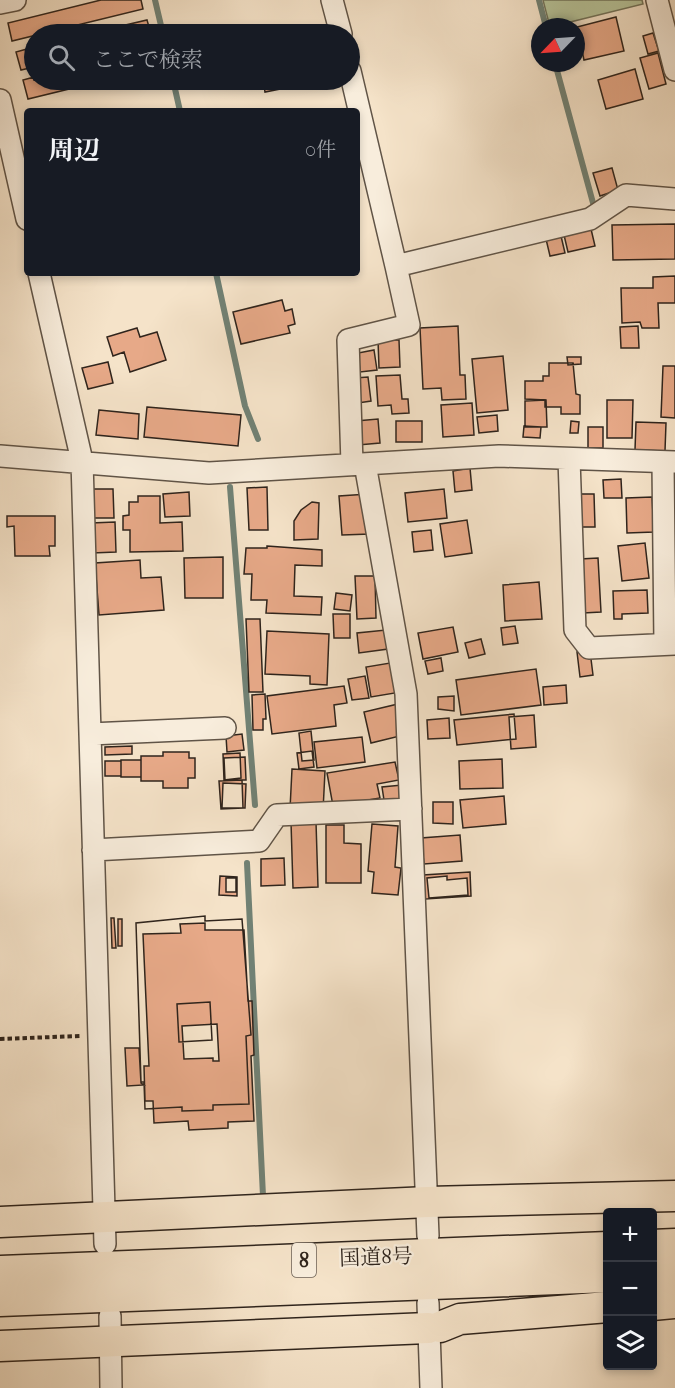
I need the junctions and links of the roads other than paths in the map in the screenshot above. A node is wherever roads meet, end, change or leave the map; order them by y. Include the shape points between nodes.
1 (15, 0) edge
2 (333, 0) edge
3 (657, 0) edge
4 (0, 3) edge
5 (339, 24) edge
6 (672, 48) edge
7 (675, 70) edge
8 (354, 90) edge
9 (0, 100) edge
10 (359, 108) edge
11 (360, 113) edge
12 (675, 199) edge
13 (24, 206) edge
14 (396, 266) junction
15 (40, 276) edge
16 (0, 456) edge
17 (569, 459) junction
18 (82, 461) junction
19 (669, 463) edge
20 (359, 464) junction
21 (670, 644) edge
22 (225, 728) dead end
23 (90, 734) junction
24 (411, 809) junction
25 (93, 850) junction
26 (675, 1196) edge
27 (603, 1214) edge
28 (657, 1214) edge
29 (675, 1214) edge
30 (428, 1218) junction
31 (0, 1222) edge
32 (105, 1231) junction
33 (675, 1244) edge
34 (657, 1245) edge
35 (603, 1247) edge
36 (0, 1271) edge
37 (675, 1274) edge
38 (657, 1275) edge
39 (603, 1277) edge
40 (0, 1301) edge
41 (675, 1303) edge
42 (657, 1305) edge
43 (603, 1307) edge
44 (432, 1320) junction
45 (675, 1323) edge
46 (657, 1324) edge
47 (603, 1327) edge
48 (110, 1328) junction
49 (0, 1346) edge
50 (111, 1388) edge
51 (431, 1388) edge

1 - 4 street
2 - 5 street
3 - 6 street
6 - 7 street
8 - 10 street
9 - 13 street
11 - 14 street
12 - 14 street via 626,195 590,219
14 - 20 street via 409,325 348,340
15 - 18 street
16 - 18 street
17 - 19 street
17 - 20 street via 499,456
17 - 21 street via 575,630 589,648
18 - 20 street via 209,473
18 - 23 street
19 - 21 street
20 - 24 street via 406,694
22 - 23 street
23 - 25 street
24 - 25 street via 277,815 259,841
24 - 30 street
25 - 32 street
26 - 30 highway
27 - 30 highway
28 - 29 highway
30 - 32 highway
31 - 32 highway
33 - 34 highway
35 - 36 highway, 国道8号 / 8
37 - 38 highway
39 - 40 highway, 国道8号 / 8
41 - 42 highway
43 - 44 highway
44 - 47 highway via 465,1333
44 - 48 highway
44 - 51 street
45 - 46 highway
48 - 49 highway
48 - 50 street

